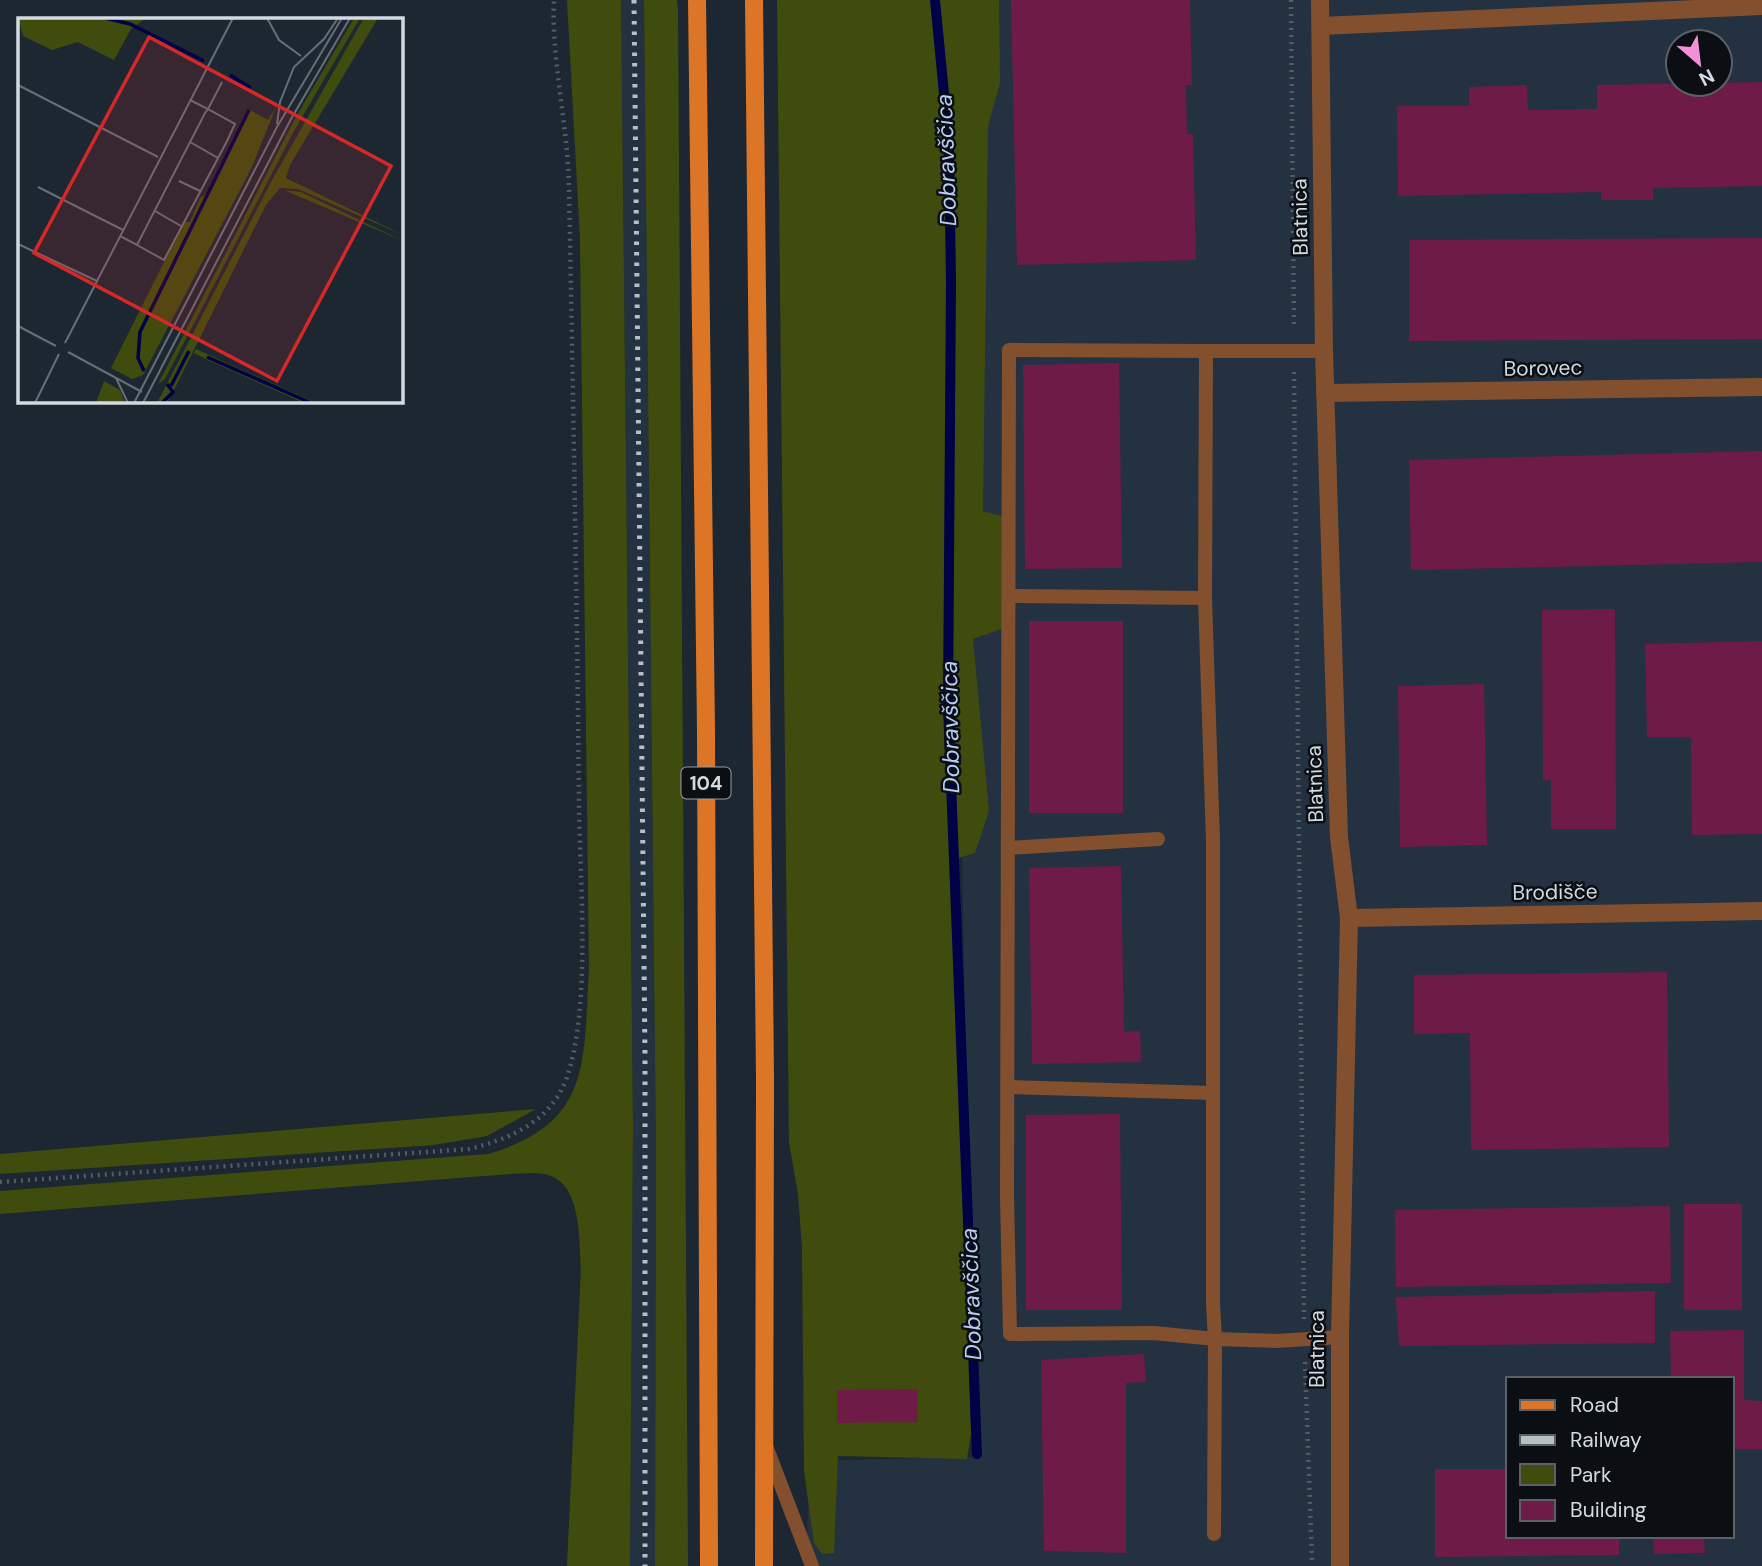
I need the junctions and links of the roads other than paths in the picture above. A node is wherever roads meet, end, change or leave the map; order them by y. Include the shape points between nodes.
1 (697, 0) edge
2 (754, 0) edge
3 (1320, 0) edge
4 (1762, 6) edge
5 (1321, 26) junction
6 (1206, 351) junction
7 (1324, 351) junction
8 (1762, 387) edge
9 (1325, 393) junction
10 (1010, 596) junction
11 (1205, 598) junction
12 (1158, 839) dead end
13 (1009, 848) junction
14 (1762, 911) edge
15 (1349, 918) junction
16 (1008, 1087) junction
17 (1213, 1093) junction
18 (1340, 1337) junction
19 (1214, 1339) junction
20 (765, 1444) junction
21 (1214, 1534) dead end
22 (709, 1566) edge
23 (764, 1566) edge
24 (812, 1566) edge
25 (1340, 1566) edge

1 - 22 main road, 104
2 - 20 main road, 104
3 - 5 street, Blatnica
4 - 5 street
5 - 7 street, Blatnica
6 - 7 lane
6 - 10 lane via 1009,350
6 - 11 lane
7 - 9 street, Blatnica
8 - 9 street, Borovec
9 - 15 street, Blatnica via 1339,836
10 - 11 lane
10 - 13 lane
11 - 17 lane via 1213,841
12 - 13 lane
13 - 16 lane
14 - 15 street, Brodišče
15 - 18 street, Blatnica
16 - 17 lane
16 - 19 lane via 1010,1334 1154,1333
17 - 19 lane
18 - 19 lane
18 - 25 street, Blatnica
19 - 21 lane
20 - 23 main road, 104
20 - 24 lane

